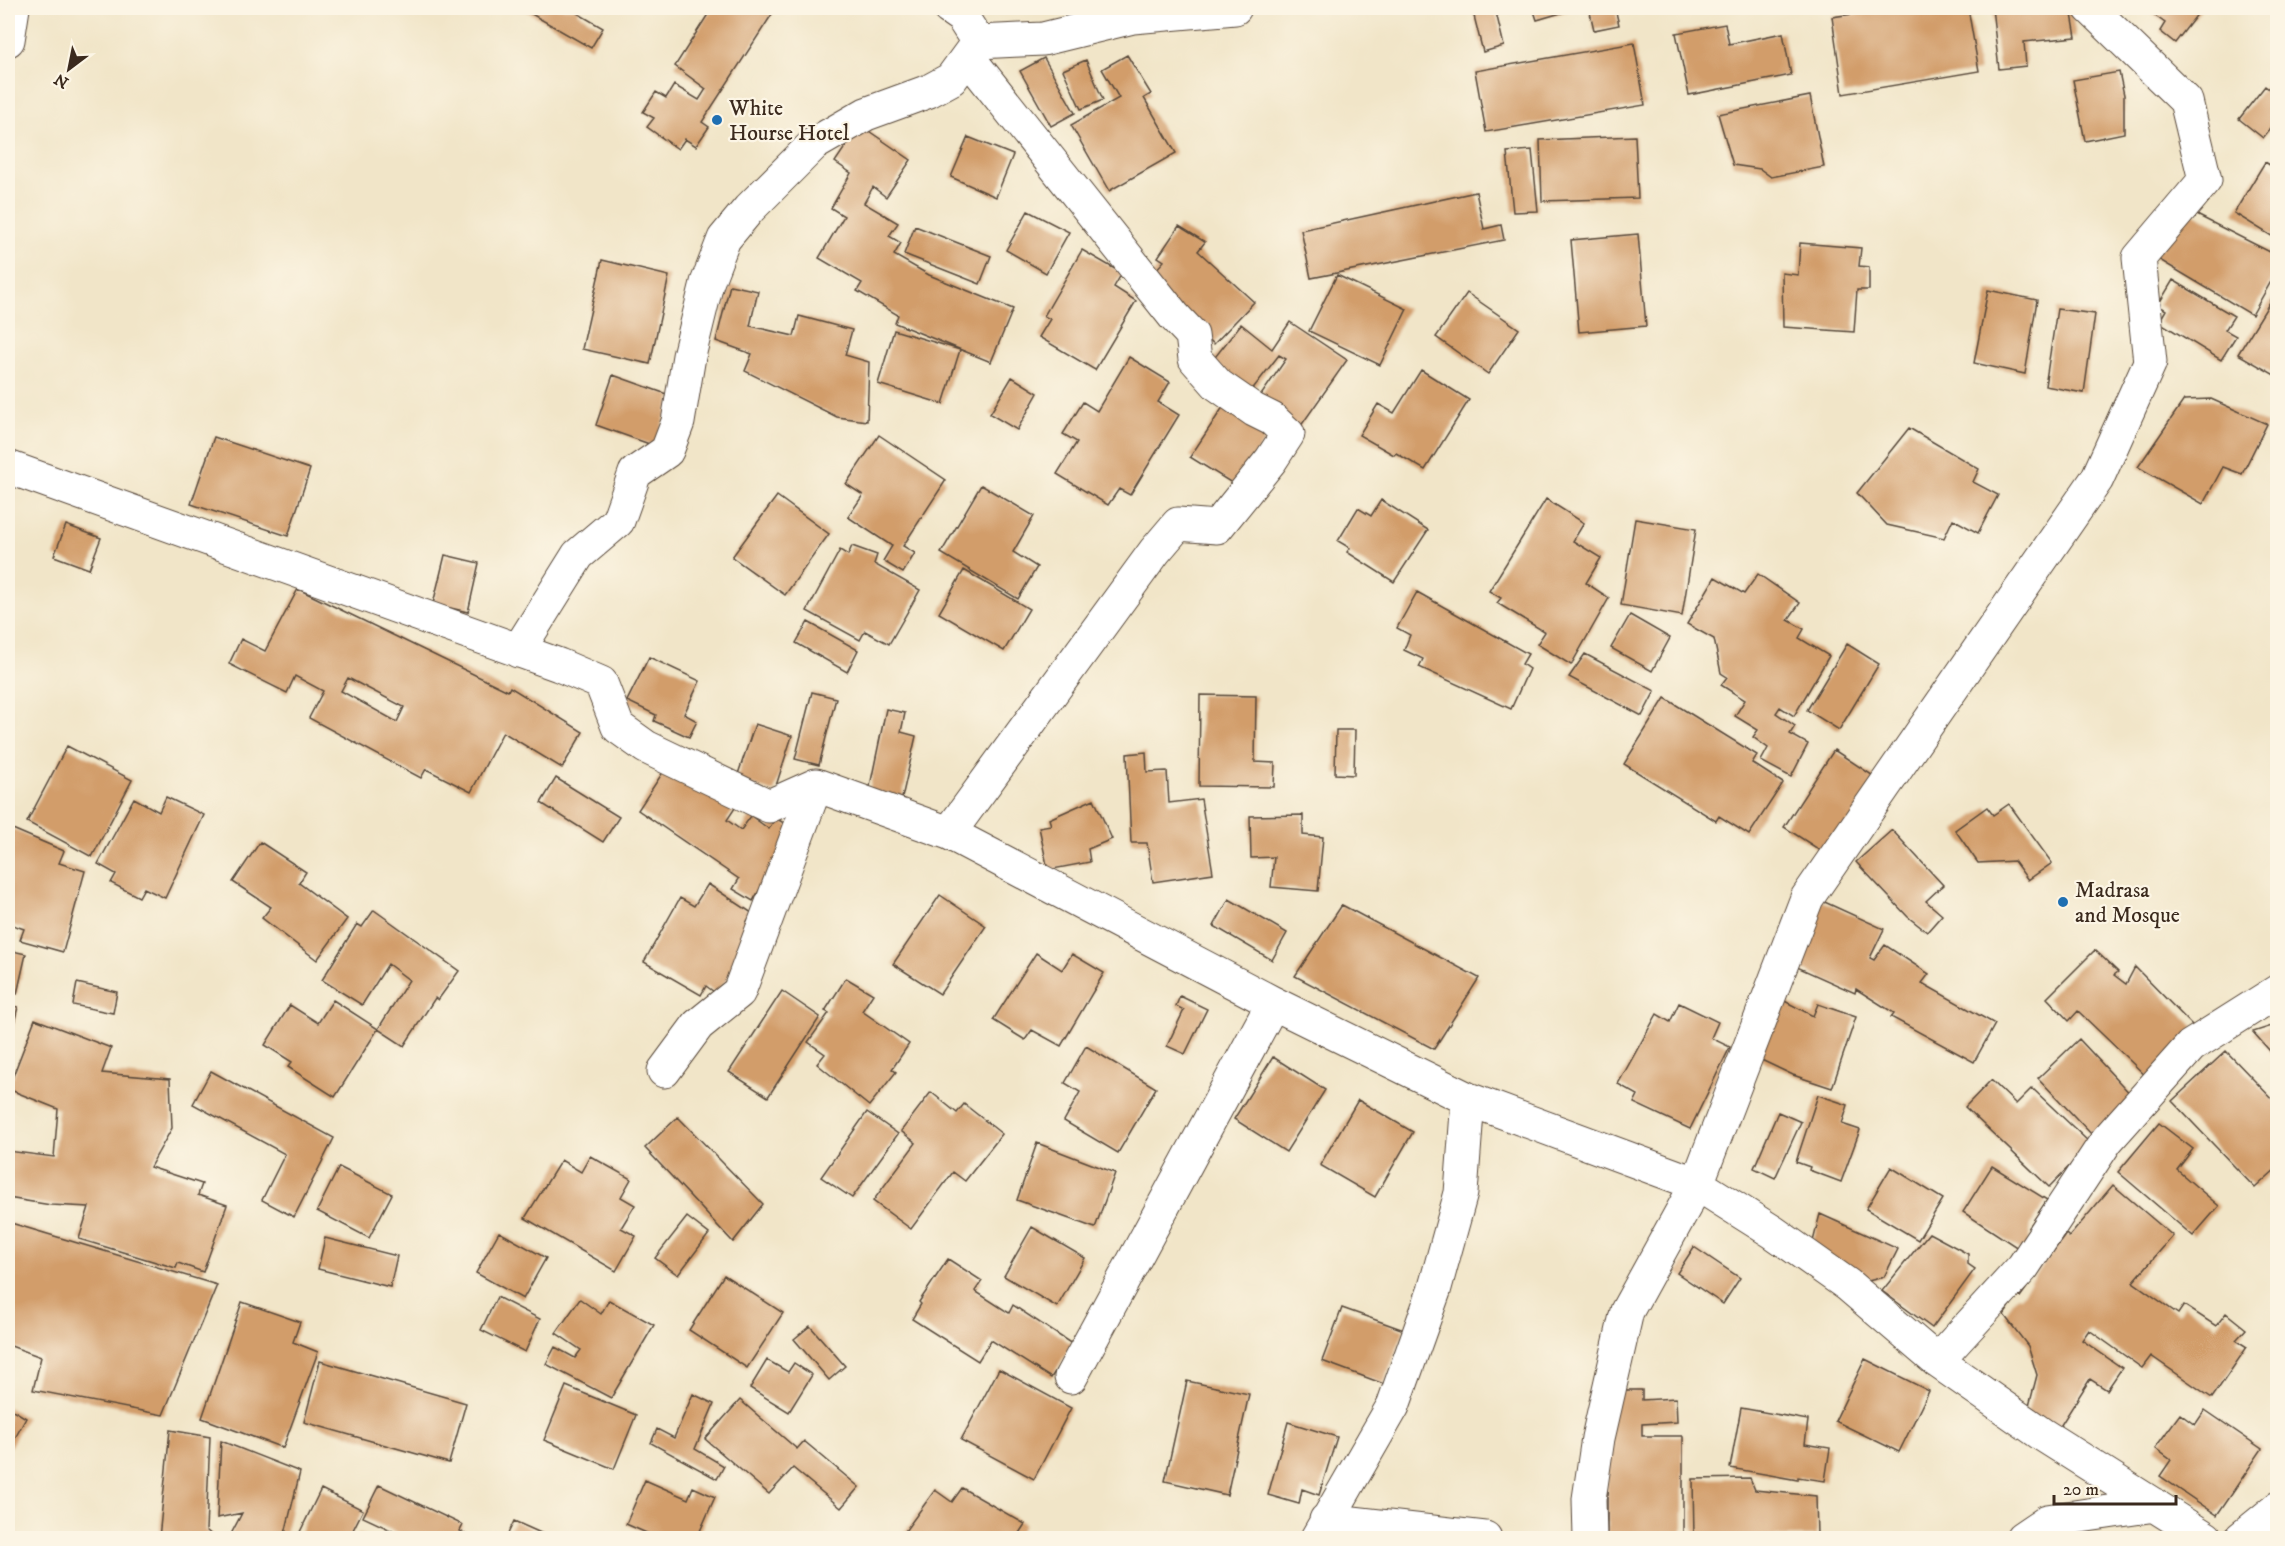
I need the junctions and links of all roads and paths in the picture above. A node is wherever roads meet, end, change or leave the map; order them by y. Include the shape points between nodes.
1 (14, 8) edge
2 (949, 8) edge
3 (1234, 8) edge
4 (2090, 8) edge
5 (8, 40) edge
6 (973, 50) junction
7 (8, 467) edge
8 (518, 651) junction
9 (816, 784) junction
10 (949, 832) junction
11 (2277, 991) edge
12 (1274, 1003) junction
13 (664, 1071) dead end
14 (1468, 1099) junction
15 (1697, 1184) junction
16 (1937, 1361) junction
17 (1071, 1377) dead end
18 (2155, 1505) junction
19 (2277, 1508) edge
20 (1322, 1529) edge
21 (1485, 1539) edge
22 (1590, 1539) edge
23 (2022, 1539) edge
24 (2206, 1539) edge
25 (2241, 1539) edge

1 - 5 street
2 - 6 street via 962,17
3 - 6 street via 1132,17 1043,39
4 - 15 street via 2186,101 2205,180 2139,258 2150,362 2097,479 1807,898
6 - 8 street via 951,79 929,92 866,114 814,144 724,239 707,283 678,422 667,452 635,473 618,521 578,555
6 - 10 street via 1174,316 1192,334 1195,359 1218,385 1272,419 1288,434 1217,527 1178,524
7 - 8 street
8 - 9 street via 602,683 618,727 646,747 769,806
9 - 10 street
9 - 13 street via 739,992 699,1025
10 - 12 street
11 - 16 street via 2191,1046 2107,1140 2023,1268
12 - 14 street
12 - 17 street
14 - 15 street
14 - 20 street via 1461,1193 1434,1291 1393,1406
15 - 16 street via 1848,1285
15 - 22 street via 1627,1311 1589,1499
16 - 18 street via 2043,1435
18 - 23 street via 2047,1521
18 - 24 street
19 - 25 street
20 - 21 street

